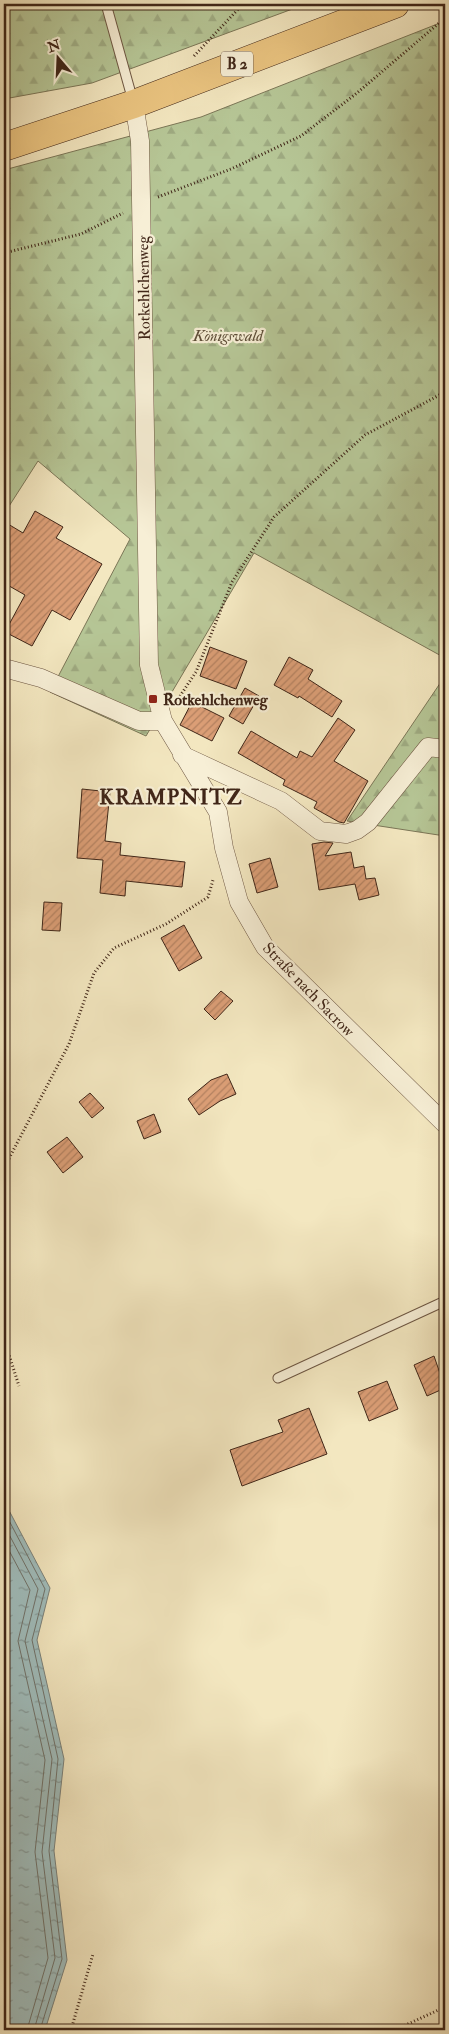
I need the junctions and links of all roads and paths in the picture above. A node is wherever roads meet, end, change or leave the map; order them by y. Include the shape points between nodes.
1 (106, 4) edge
2 (244, 4) edge
3 (395, 4) edge
4 (445, 18) edge
5 (192, 58) dead end
6 (134, 104) junction
7 (4, 148) edge
8 (142, 203) junction
9 (4, 253) edge
10 (445, 392) edge
11 (4, 668) edge
12 (163, 721) junction
13 (445, 749) edge
14 (182, 755) junction
15 (224, 848) junction
16 (445, 1124) edge
17 (4, 1168) edge
18 (445, 1301) edge
19 (4, 1338) edge
20 (278, 1378) dead end
21 (20, 1386) dead end
22 (93, 1954) dead end
23 (445, 2007) edge
24 (71, 2030) edge
25 (395, 2030) edge

1 - 6 lane
2 - 5 path
3 - 6 main road, B 2
4 - 8 path via 301,136 230,169
6 - 7 main road, B 2
6 - 8 street, Rotkehlchenweg via 140,141
8 - 9 path via 81,234
8 - 12 street, Rotkehlchenweg via 149,665
10 - 12 path via 365,435 274,517 232,582 196,672
11 - 12 street via 41,678 138,721
12 - 14 street, Straße nach Sacrow
13 - 14 street via 428,747 368,822 346,834 320,831 281,801
14 - 15 street, Straße nach Sacrow via 218,812
15 - 16 street, Straße nach Sacrow via 238,902 265,947
15 - 17 path via 208,897 166,924 114,948 94,973 69,1044
18 - 20 lane
19 - 21 path
22 - 24 path
23 - 25 path

